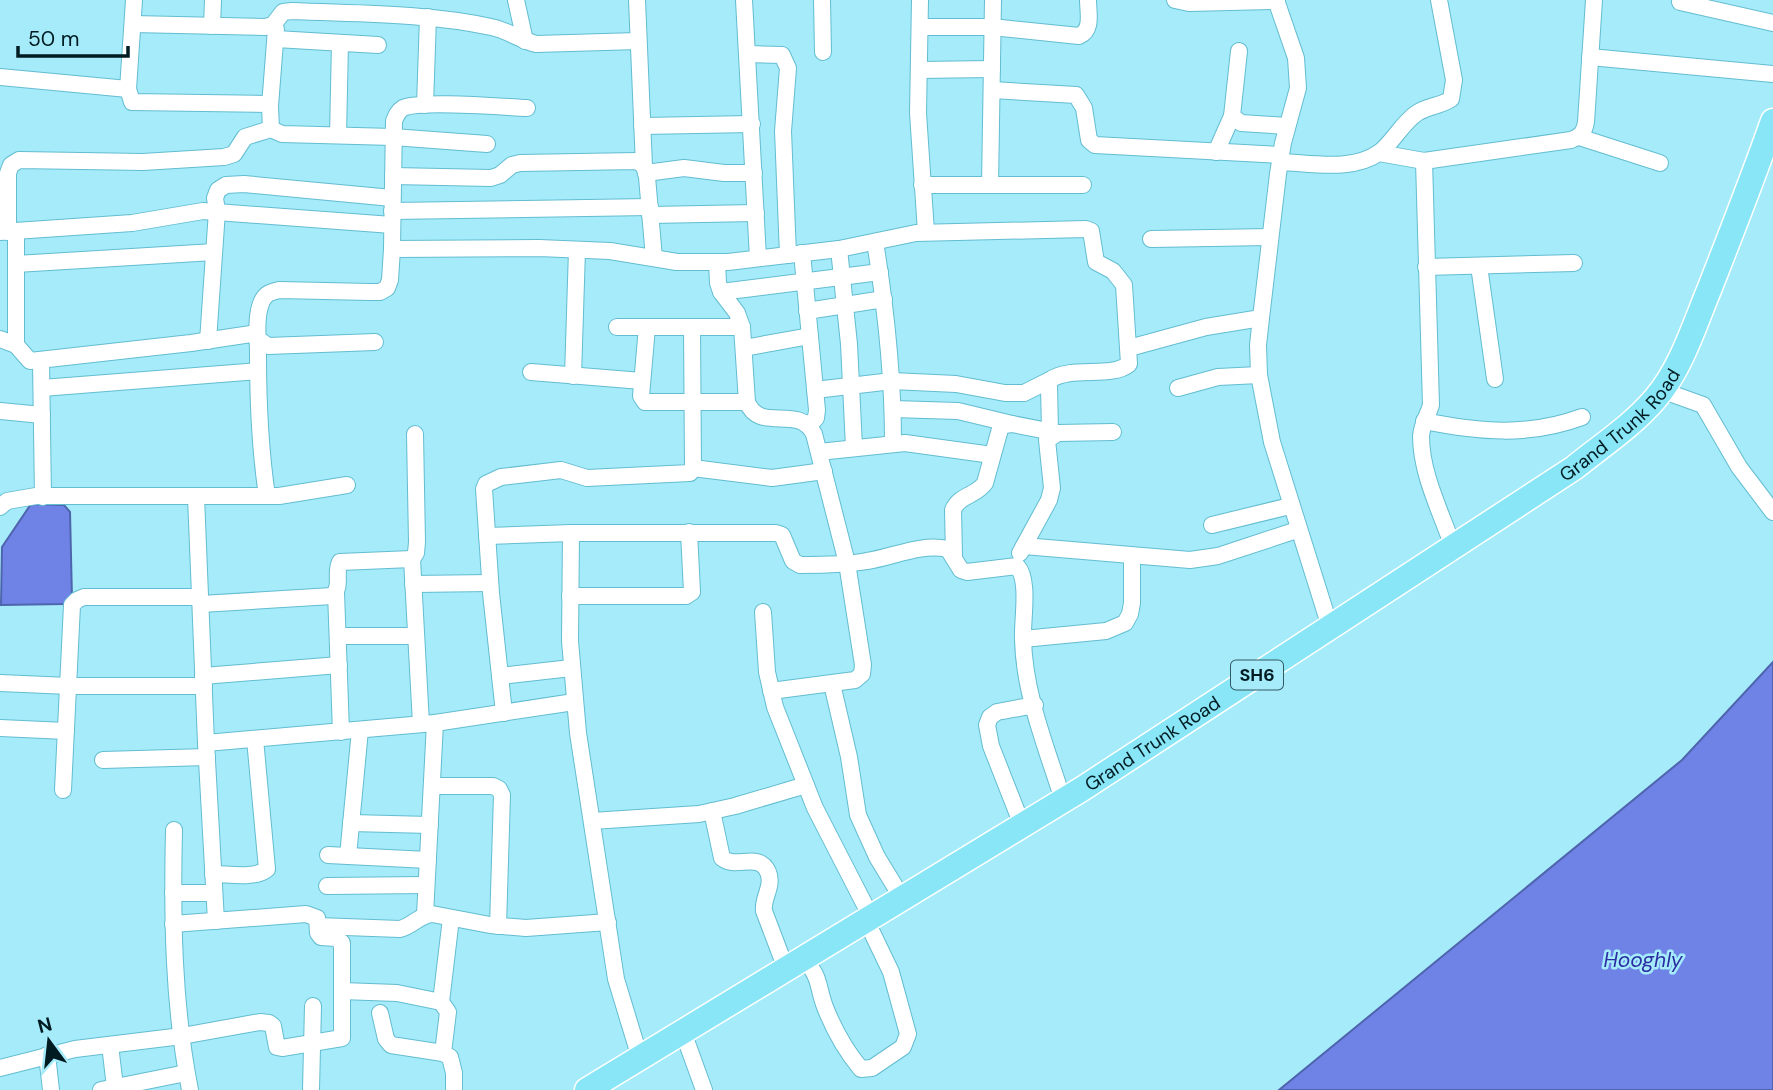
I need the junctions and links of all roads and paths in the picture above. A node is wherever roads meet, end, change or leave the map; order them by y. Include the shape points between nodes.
1 (134, 0) edge
2 (213, 0) edge
3 (516, 0) edge
4 (637, 0) edge
5 (744, 0) edge
6 (822, 0) edge
7 (920, 0) edge
8 (993, 0) edge
9 (1088, 0) edge
10 (1175, 0) edge
11 (1439, 0) edge
12 (1594, 0) edge
13 (1277, 1) edge
14 (1679, 2) dead end
15 (428, 17) junction
16 (277, 20) junction
17 (1773, 23) edge
18 (133, 24) junction
19 (212, 26) junction
20 (920, 27) junction
21 (992, 27) junction
22 (276, 39) junction
23 (525, 41) junction
24 (638, 41) junction
25 (341, 43) junction
26 (378, 45) dead end
27 (1239, 51) dead end
28 (822, 52) dead end
29 (748, 54) junction
30 (1590, 57) junction
31 (992, 69) junction
32 (919, 70) junction
33 (1773, 74) edge
34 (0, 77) edge
35 (128, 89) junction
36 (992, 90) junction
37 (425, 105) junction
38 (270, 106) junction
39 (527, 108) dead end
40 (1232, 116) junction
41 (1773, 121) edge
42 (642, 126) junction
43 (1287, 126) junction
44 (271, 129) junction
45 (752, 129) junction
46 (783, 131) junction
47 (338, 135) junction
48 (393, 137) junction
49 (1580, 137) junction
50 (487, 144) dead end
51 (1216, 152) junction
52 (1379, 153) junction
53 (1280, 158) junction
54 (1424, 161) junction
55 (1660, 163) dead end
56 (645, 169) junction
57 (754, 173) junction
58 (393, 176) junction
59 (491, 178) junction
60 (922, 185) junction
61 (990, 185) junction
62 (1083, 185) dead end
63 (489, 210) junction
64 (217, 211) junction
65 (650, 211) junction
66 (392, 212) junction
67 (756, 213) junction
68 (8, 232) edge
69 (926, 232) junction
70 (1270, 237) junction
71 (1151, 239) dead end
72 (875, 242) junction
73 (391, 249) junction
74 (839, 249) junction
75 (577, 250) junction
76 (214, 252) junction
77 (795, 254) junction
78 (654, 258) junction
79 (758, 258) junction
80 (717, 262) junction
81 (1574, 263) dead end
82 (16, 264) junction
83 (1479, 266) junction
84 (1426, 267) junction
85 (880, 272) junction
86 (842, 277) junction
87 (804, 282) junction
88 (721, 292) junction
89 (884, 299) junction
90 (846, 306) junction
91 (807, 311) junction
92 (1261, 318) junction
93 (617, 327) dead end
94 (647, 327) junction
95 (692, 327) junction
96 (742, 327) junction
97 (810, 336) junction
98 (258, 338) junction
99 (208, 341) junction
100 (8, 342) edge
101 (375, 342) dead end
102 (744, 348) junction
103 (1129, 348) junction
104 (41, 361) junction
105 (258, 371) junction
106 (531, 372) dead end
107 (1259, 375) junction
108 (573, 376) junction
109 (1495, 379) dead end
110 (1051, 380) junction
111 (642, 381) junction
112 (892, 381) junction
113 (851, 385) junction
114 (42, 387) junction
115 (1178, 388) dead end
116 (815, 390) junction
117 (1661, 390) junction
118 (747, 402) junction
119 (694, 403) junction
120 (893, 409) junction
121 (0, 411) edge
122 (42, 415) junction
123 (1582, 417) dead end
124 (1424, 421) junction
125 (1012, 424) junction
126 (809, 425) junction
127 (1054, 432) junction
128 (1113, 432) dead end
129 (415, 433) dead end
130 (893, 443) junction
131 (854, 447) junction
132 (819, 452) junction
133 (992, 455) junction
134 (694, 468) junction
135 (824, 471) junction
136 (347, 485) dead end
137 (43, 496) junction
138 (267, 496) junction
139 (196, 497) junction
140 (1290, 506) junction
141 (0, 507) edge
142 (1773, 512) edge
143 (1212, 524) dead end
144 (1297, 530) junction
145 (689, 532) junction
146 (571, 533) junction
147 (487, 536) junction
148 (1024, 546) junction
149 (1453, 547) junction
150 (954, 556) junction
151 (1132, 557) junction
152 (412, 559) junction
153 (847, 563) junction
154 (1017, 566) junction
155 (490, 583) junction
156 (413, 584) junction
157 (336, 592) junction
158 (570, 596) junction
159 (200, 601) junction
160 (763, 612) dead end
161 (1330, 627) junction
162 (338, 636) junction
163 (416, 636) junction
164 (1023, 639) junction
165 (339, 665) junction
166 (571, 668) junction
167 (500, 676) junction
168 (204, 681) junction
169 (0, 683) edge
170 (832, 684) junction
171 (69, 686) junction
172 (771, 691) junction
173 (575, 702) junction
174 (1035, 705) junction
175 (504, 713) junction
176 (428, 723) junction
177 (0, 728) edge
178 (360, 730) junction
179 (66, 731) junction
180 (341, 732) junction
181 (255, 739) junction
182 (206, 750) junction
183 (103, 760) dead end
184 (806, 785) junction
185 (432, 786) junction
186 (63, 790) dead end
187 (1063, 800) junction
188 (712, 811) junction
189 (592, 821) junction
190 (351, 823) junction
191 (430, 825) junction
192 (1022, 825) junction
193 (174, 830) dead end
194 (328, 855) dead end
195 (348, 856) junction
196 (428, 860) junction
197 (213, 874) junction
198 (327, 886) dead end
199 (426, 886) junction
200 (214, 893) junction
201 (173, 894) junction
202 (902, 898) junction
203 (425, 915) junction
204 (451, 918) junction
205 (868, 919) junction
206 (216, 921) junction
207 (608, 922) junction
208 (173, 924) junction
209 (318, 926) junction
210 (498, 926) junction
211 (794, 964) junction
212 (342, 991) junction
213 (441, 1002) junction
214 (313, 1006) dead end
215 (380, 1013) dead end
216 (683, 1032) junction
217 (182, 1036) junction
218 (312, 1042) junction
219 (110, 1045) junction
220 (443, 1054) junction
221 (47, 1055) junction
222 (640, 1058) junction
223 (0, 1068) edge
224 (186, 1073) junction
225 (598, 1087) edge
226 (108, 1089) edge
227 (51, 1090) edge
228 (190, 1090) edge
229 (311, 1090) edge
230 (454, 1090) edge
231 (704, 1090) edge

1 - 18 street
2 - 19 street
3 - 23 street
4 - 24 street
5 - 29 street
6 - 28 street
7 - 20 street
8 - 21 street
9 - 21 street via 1088,27 1079,36
10 - 13 street
11 - 52 street via 1454,80 1451,99 1420,111
12 - 30 street
13 - 43 street via 1298,74
14 - 17 street
15 - 16 street via 292,11 283,12
15 - 23 street via 494,27
15 - 37 street
16 - 19 street via 265,27
16 - 22 street
18 - 19 street
18 - 35 street
20 - 21 street
20 - 32 street
21 - 31 street
22 - 25 street
22 - 38 street
23 - 24 street
24 - 42 street
25 - 26 street
25 - 47 street
27 - 40 street
29 - 45 street
29 - 46 street via 776,53 785,59
30 - 33 street
30 - 49 street via 1585,131
31 - 32 street
31 - 36 street
32 - 60 street
34 - 35 street
35 - 38 street via 132,102
36 - 51 street via 1076,95 1084,108 1089,140 1095,145
36 - 61 street
37 - 39 street
37 - 48 street via 396,114
38 - 44 street
40 - 43 street via 1241,123
40 - 51 street
41 - 117 main road, Grand Trunk Road / SH6 via 1690,336
42 - 45 street
42 - 56 street
43 - 53 street
44 - 47 street via 282,134
44 - 68 street via 245,137 234,154 224,157 143,162 19,160 8,173
45 - 46 street
45 - 57 street
46 - 77 street
47 - 48 street
48 - 50 street
48 - 58 street
49 - 54 street
49 - 55 street
51 - 53 street
52 - 53 street via 1341,164
52 - 54 street
53 - 70 street
54 - 84 street
56 - 57 street
56 - 59 street via 637,161 622,160 520,163
56 - 65 street
57 - 67 street
58 - 59 street
58 - 66 street
59 - 63 street
60 - 61 street
60 - 69 street
61 - 62 street
63 - 65 street
63 - 66 street
64 - 66 street
64 - 66 street via 218,190 234,184
64 - 68 street
64 - 76 street
65 - 67 street
65 - 78 street
66 - 73 street
67 - 79 street
68 - 82 street
69 - 72 street
69 - 103 street via 1091,231 1096,262 1113,271 1124,285
70 - 71 street
70 - 92 street
72 - 74 street
72 - 85 street
73 - 75 street
73 - 98 street via 390,280 380,292 270,292 261,304
74 - 77 street
74 - 86 street
75 - 78 street
75 - 108 street
76 - 82 street
76 - 99 street
77 - 79 street
77 - 87 street
78 - 80 street
79 - 80 street
80 - 88 street
81 - 83 street
82 - 100 street
83 - 84 street
83 - 109 street
84 - 124 street via 1431,405
85 - 86 street
85 - 89 street
86 - 87 street
86 - 90 street
87 - 88 street
87 - 91 street
88 - 96 street
89 - 90 street
89 - 112 street
90 - 91 street
90 - 113 street
91 - 97 street
92 - 103 street
92 - 107 street
93 - 94 street
94 - 95 street
94 - 111 street
95 - 96 street
95 - 119 street
96 - 102 street
97 - 102 street
97 - 116 street
98 - 99 street via 251,334
98 - 101 street via 268,346
98 - 105 street
99 - 104 street
100 - 104 street via 30,361
102 - 118 street
103 - 110 street via 1125,368 1065,374
104 - 114 street
105 - 114 street
105 - 138 street
106 - 108 street
107 - 115 street via 1217,377
107 - 140 street
108 - 111 street
110 - 112 street via 1014,393
110 - 127 street
111 - 119 street via 645,402
112 - 113 street
112 - 120 street
113 - 116 street
113 - 131 street
114 - 122 street
116 - 126 street via 816,418
117 - 142 street via 1703,405
117 - 149 main road, Grand Trunk Road / SH6 via 1634,420 1574,468
118 - 119 street
118 - 126 street via 755,415
119 - 134 street
120 - 125 street via 958,411
120 - 130 street
121 - 122 street
122 - 137 street
123 - 124 street via 1546,428 1514,430 1465,429
124 - 149 street via 1421,434 1426,469
125 - 127 street
125 - 133 street via 1000,429
126 - 132 street
127 - 128 street
127 - 148 street via 1047,439 1049,500
129 - 152 street via 417,542
130 - 131 street
130 - 133 street
131 - 132 street
132 - 135 street
133 - 150 street via 981,489 956,503 953,510
134 - 135 street via 772,478
134 - 147 street via 682,474 587,478 561,470 501,477 484,489
135 - 153 street
136 - 138 street
137 - 139 street
137 - 141 street via 17,498
138 - 139 street
139 - 159 street
140 - 143 street
140 - 144 street
144 - 151 street via 1204,559
144 - 161 street
145 - 146 street
145 - 153 street via 776,533 782,535 793,561 800,565
145 - 158 street via 693,583 687,596
146 - 147 street
146 - 158 street
147 - 155 street
148 - 151 street
148 - 154 street
149 - 161 main road, Grand Trunk Road / SH6
150 - 153 street via 948,549 925,548
150 - 154 street via 967,572
151 - 164 street via 1132,603 1125,623 1106,631
152 - 156 street
152 - 157 street via 340,562
153 - 170 street via 862,674
154 - 164 street via 1023,576
155 - 156 street
155 - 167 street
156 - 163 street
157 - 159 street via 324,597
157 - 162 street
158 - 166 street
159 - 168 street
159 - 171 street via 76,600 71,612
160 - 172 street
161 - 187 main road, Grand Trunk Road / SH6
162 - 163 street
162 - 165 street
163 - 176 street
164 - 174 street
165 - 168 street
165 - 180 street
166 - 167 street
166 - 173 street
167 - 175 street
168 - 171 street
168 - 182 street
169 - 171 street
170 - 172 street
170 - 202 street via 858,815
171 - 179 street
172 - 184 street
173 - 175 street
173 - 189 street
174 - 187 street
174 - 192 street via 997,712 987,725
175 - 176 street
176 - 178 street
176 - 185 street
177 - 179 street
178 - 180 street
178 - 190 street
179 - 186 street
180 - 181 street
181 - 182 street
181 - 197 street via 267,869 254,874
182 - 183 street
182 - 197 street
184 - 188 street
184 - 205 street
185 - 191 street
185 - 210 street via 493,786 502,795
187 - 192 main road, Grand Trunk Road / SH6
188 - 189 street
188 - 211 street via 722,858 734,863 755,861 768,872 764,911
189 - 207 street
190 - 191 street
190 - 195 street
191 - 196 street
192 - 202 main road, Grand Trunk Road / SH6
193 - 201 street
194 - 195 street
195 - 196 street
196 - 199 street
197 - 200 street
198 - 199 street
199 - 203 street
200 - 201 street
200 - 206 street
201 - 208 street
202 - 205 main road, Grand Trunk Road / SH6
203 - 204 street
203 - 209 street via 400,929
204 - 210 street
204 - 213 street
205 - 211 main road, Grand Trunk Road / SH6
205 - 211 street via 891,972 908,1034 903,1047 872,1068 861,1069 845,1051 816,973
206 - 208 street
206 - 209 street via 306,914 317,918
207 - 210 street
207 - 222 street via 619,995
208 - 217 street
209 - 212 street via 321,937 342,943
211 - 216 main road, Grand Trunk Road / SH6
212 - 213 street via 397,993
212 - 218 street via 342,1038
213 - 220 street via 449,1012
214 - 218 street
215 - 220 street via 391,1045
216 - 222 main road, Grand Trunk Road / SH6
216 - 231 street
217 - 218 street via 261,1022 273,1026 277,1046
217 - 219 street
217 - 224 street
218 - 229 street
219 - 221 street
219 - 226 street
220 - 230 street via 453,1064
221 - 223 street
221 - 227 street
222 - 225 main road, Grand Trunk Road / SH6
224 - 226 street
224 - 228 street

